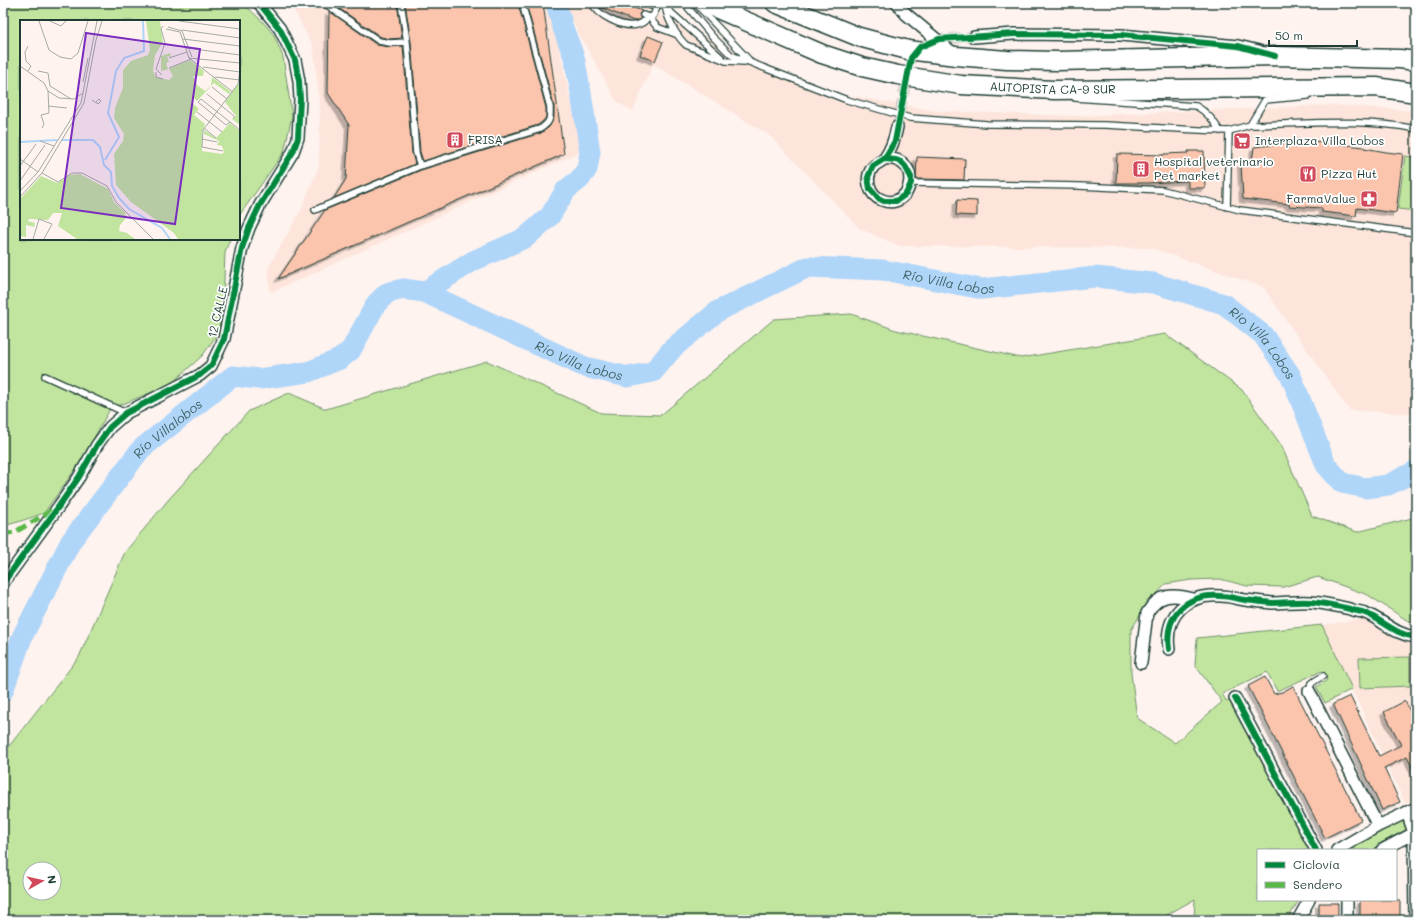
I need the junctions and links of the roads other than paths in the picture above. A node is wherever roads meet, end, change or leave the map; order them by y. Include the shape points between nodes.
1 (259, 3) edge
2 (324, 3) edge
3 (401, 3) edge
4 (522, 3) edge
5 (592, 3) edge
6 (645, 3) edge
7 (684, 3) edge
8 (695, 3) edge
9 (704, 3) edge
10 (775, 3) edge
11 (897, 3) edge
12 (665, 5) edge
13 (658, 6) edge
14 (643, 15) dead end
15 (649, 17) junction
16 (678, 35) junction
17 (974, 37) tunnel mouth
18 (407, 42) junction
19 (956, 56) junction
20 (1275, 56) junction
21 (1411, 59) edge
22 (726, 61) junction
23 (750, 62) junction
24 (1416, 94) edge
25 (1062, 95) junction
26 (1317, 95) dead end
27 (1250, 125) junction
28 (897, 127) tunnel mouth
29 (1416, 129) edge
30 (1220, 130) junction
31 (1228, 130) junction
32 (884, 159) junction
33 (420, 166) junction
34 (911, 183) junction
35 (1227, 207) junction
36 (315, 210) dead end
37 (1416, 233) edge
38 (45, 376) dead end
39 (126, 413) junction
40 (3, 583) edge
41 (1193, 599) junction
42 (1416, 637) edge
43 (1169, 649) dead end
44 (1140, 663) dead end
45 (1323, 676) dead end
46 (1309, 691) joint
47 (1232, 698) dead end
48 (1412, 810) edge
49 (1378, 826) junction
50 (1415, 832) edge
51 (1315, 849) edge
52 (1339, 849) edge
53 (1384, 849) edge
54 (1308, 901) edge
55 (1347, 901) edge
56 (1298, 920) edge
57 (1348, 920) edge
58 (1415, 920) edge

1 - 39 street, 12 CALLE via 280,29 296,60 300,99 298,138 293,152 260,205 249,228 242,248 224,339 211,366 200,375
2 - 18 lane via 379,41
3 - 18 lane
4 - 33 lane via 550,107 547,124 540,129
5 - 15 lane via 604,17 628,26 635,26
6 - 13 lane
7 - 23 lane via 731,55
8 - 23 lane
9 - 25 highway, AUTOPISTA CA-9 SUR via 822,54 862,67 961,85
10 - 19 highway via 859,37 908,50
11 - 19 street via 906,14
12 - 16 lane
12 - 22 lane
13 - 15 lane via 653,16
14 - 15 lane
15 - 16 lane via 657,27
16 - 22 lane via 686,45
17 - 20 street via 1014,34 1121,35 1238,46
18 - 33 lane via 416,153
19 - 20 highway via 1057,61
20 - 21 highway
22 - 23 lane
23 - 30 lane via 847,100 910,118 987,124 1105,125
24 - 25 highway, AUTOPISTA CA-9 SUR via 1376,87
25 - 30 lane via 1196,106 1212,117
26 - 27 lane via 1265,100
27 - 29 lane via 1341,123 1395,125
27 - 31 lane
28 - 32 street via 895,141
30 - 31 lane
31 - 35 lane
32 - 34 street via 896,160 906,166
32 - 34 street via 874,166 868,177 873,194 884,201 896,201 906,194
33 - 36 lane
34 - 35 lane via 1163,190
35 - 37 lane
38 - 39 lane
39 - 40 street, 12 CALLE via 110,427 67,494
41 - 42 street via 1221,596 1269,602 1326,604 1364,612 1394,631
41 - 43 street via 1180,608 1173,617 1169,630
41 - 44 street via 1179,595 1170,596 1151,606 1147,613
45 - 46 lane via 1312,683
46 - 49 street
47 - 51 street
48 - 49 street
48 - 50 street
49 - 52 street
50 - 53 street
50 - 58 street
54 - 56 street
55 - 57 street

